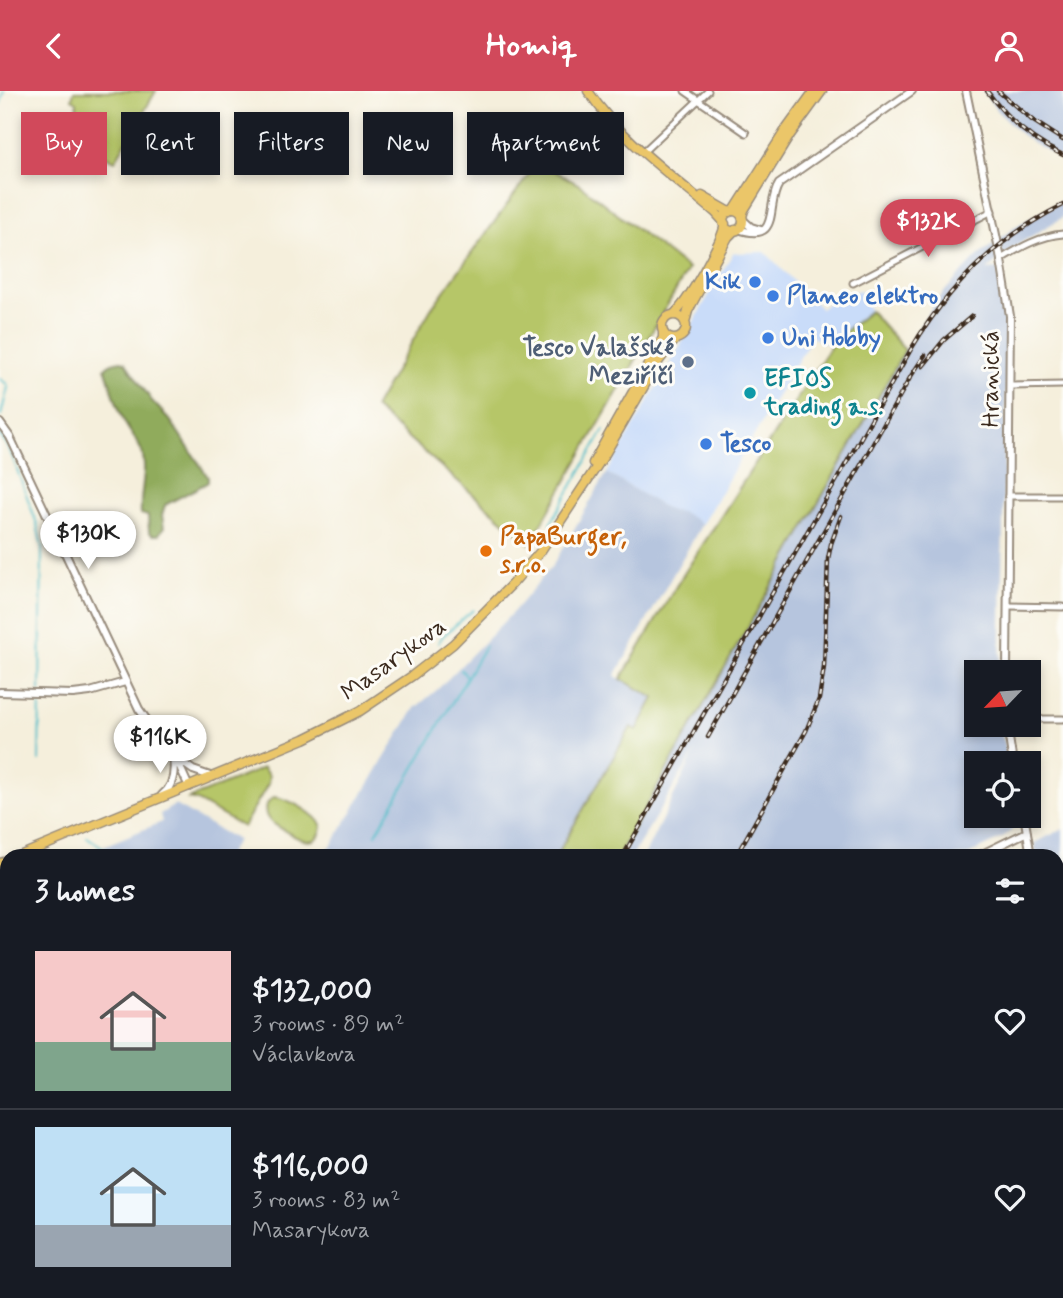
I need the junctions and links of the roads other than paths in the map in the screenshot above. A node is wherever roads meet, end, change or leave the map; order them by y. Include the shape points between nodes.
1 (588, 91) edge
2 (685, 91) edge
3 (708, 91) edge
4 (814, 91) edge
5 (822, 91) edge
6 (912, 91) edge
7 (966, 91) edge
8 (698, 100) junction
9 (746, 133) dead end
10 (643, 152) junction
11 (685, 187) junction
12 (732, 211) junction
13 (992, 211) junction
14 (743, 219) junction
15 (724, 223) junction
16 (736, 230) junction
17 (761, 230) junction
18 (1063, 234) edge
19 (1001, 259) junction
20 (853, 283) dead end
21 (673, 315) junction
22 (685, 322) junction
23 (663, 333) junction
24 (675, 340) junction
25 (1063, 385) edge
26 (1011, 386) junction
27 (0, 423) edge
28 (1008, 496) junction
29 (1063, 496) edge
30 (573, 500) junction
31 (1008, 606) junction
32 (1063, 607) edge
33 (1007, 660) edge
34 (125, 682) junction
35 (0, 692) edge
36 (1041, 719) edge
37 (1063, 719) edge
38 (173, 756) junction
39 (213, 777) junction
40 (189, 787) junction
41 (157, 799) junction
42 (1026, 828) edge
43 (1027, 832) junction
44 (36, 849) edge
45 (992, 849) edge
46 (1030, 849) edge

1 - 10 main road
2 - 8 street
3 - 8 street
4 - 12 main road
5 - 14 main road via 790,135 744,210
6 - 17 street via 782,181 774,193 771,220
7 - 13 street, Hranická
8 - 9 street
8 - 10 street
10 - 11 main road
11 - 12 main road
11 - 15 main road
12 - 14 main road
12 - 15 main road
13 - 19 street, Hranická
13 - 20 street
14 - 16 main road
14 - 17 street
15 - 16 main road
15 - 21 main road, Masarykova via 718,244
16 - 17 street
16 - 22 main road, Masarykova via 728,237
18 - 19 street via 1029,243
19 - 26 street, Hranická via 1010,316
21 - 22 main road
21 - 23 main road, Masarykova via 663,321
22 - 24 main road, Masarykova via 685,334
23 - 24 main road
23 - 30 main road, Masarykova
24 - 30 main road, Masarykova
25 - 26 street
26 - 28 street, Hranická
27 - 34 street
28 - 29 street
28 - 31 street, Hranická
30 - 39 main road, Masarykova via 540,552 513,583 453,644 412,676 341,721
31 - 32 street
31 - 33 street, Hranická
34 - 35 street via 73,694
34 - 38 street
36 - 37 street
38 - 39 street
38 - 40 street
38 - 41 street via 172,784
39 - 40 main road, Masarykova
40 - 41 main road, Masarykova
41 - 44 main road, Masarykova
42 - 43 street
43 - 45 street
43 - 46 street

